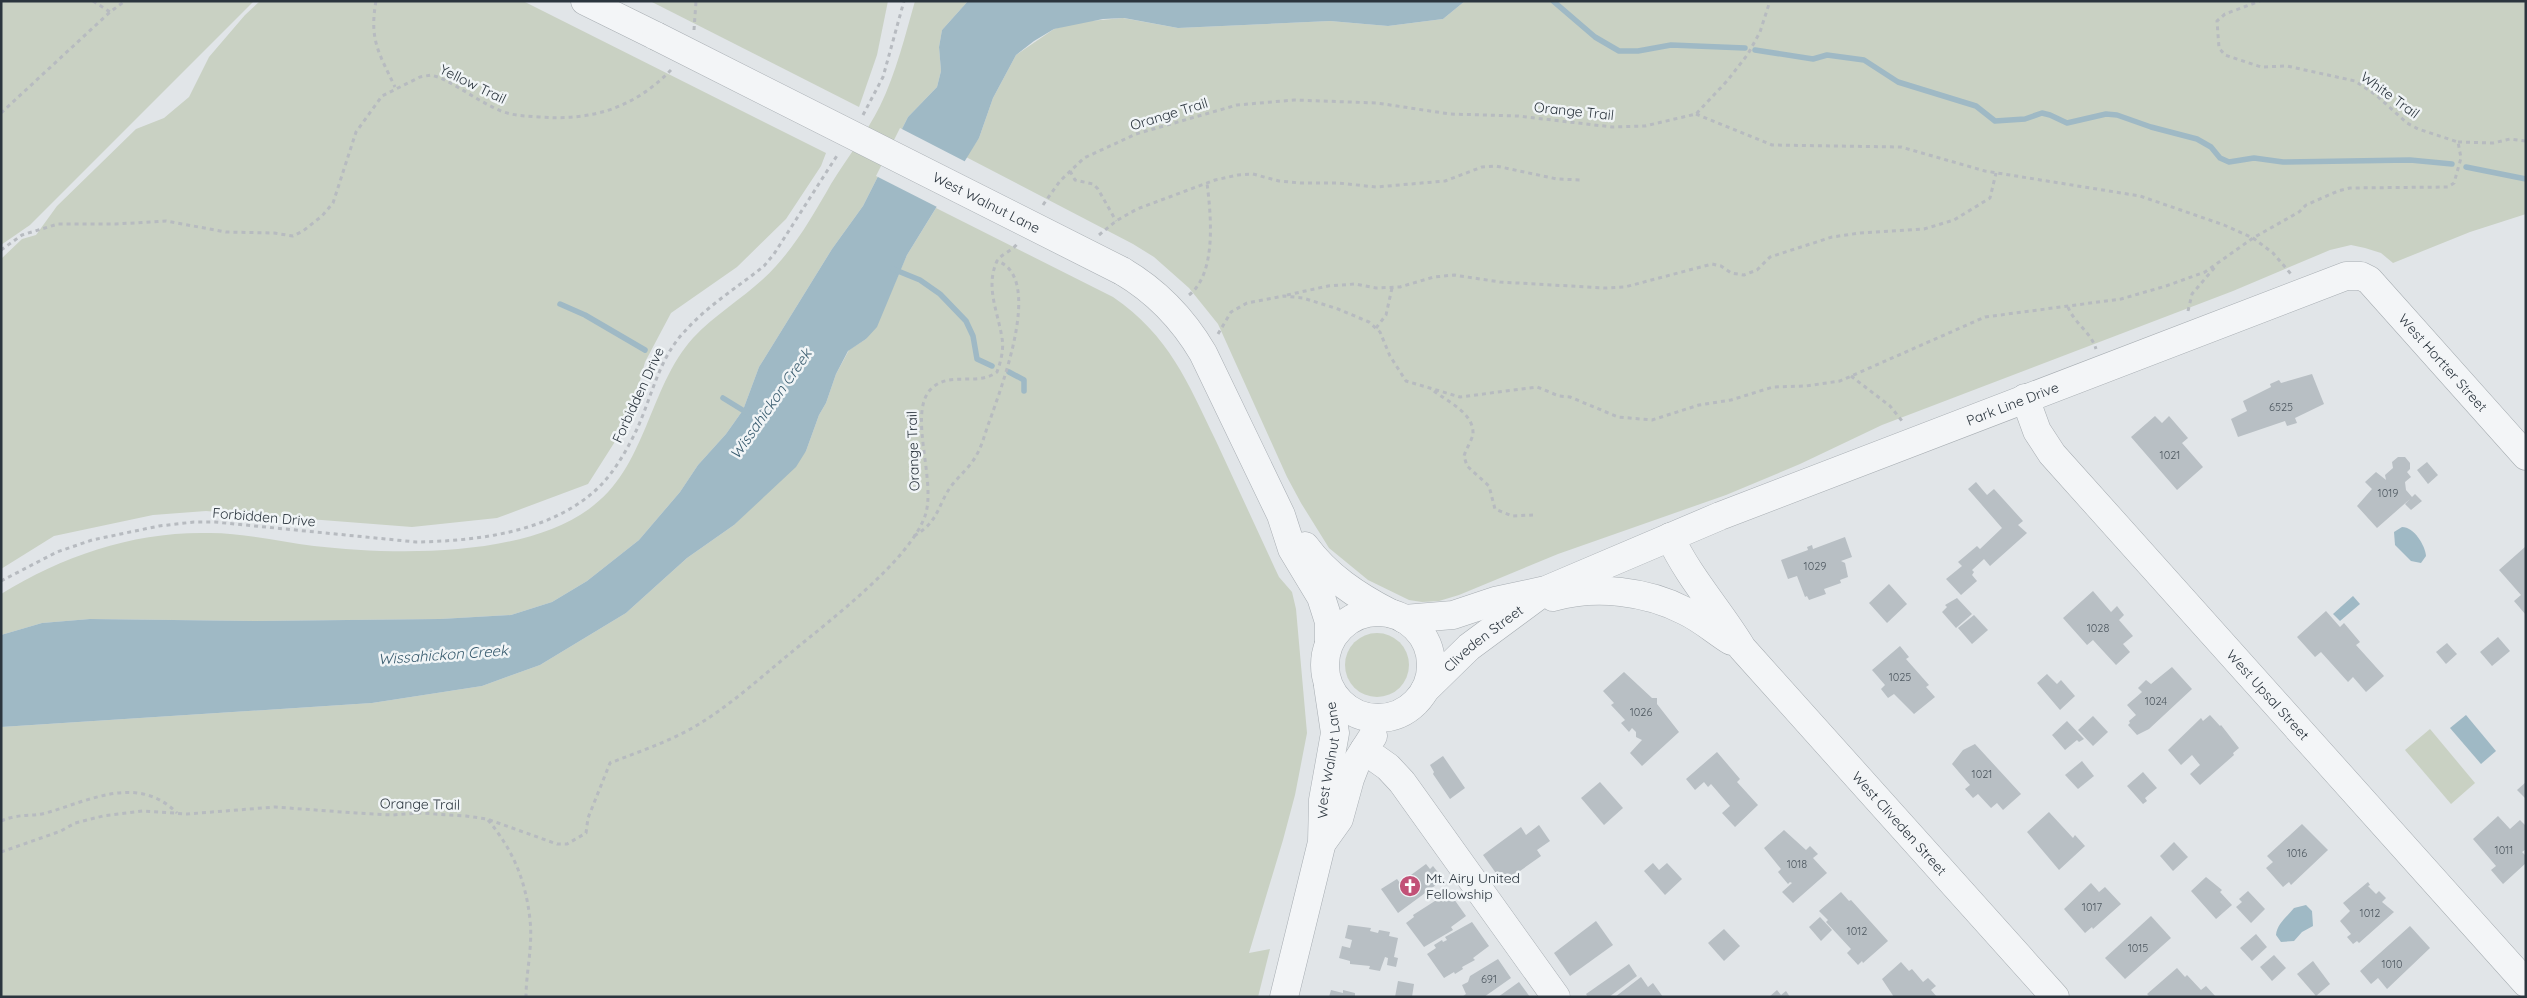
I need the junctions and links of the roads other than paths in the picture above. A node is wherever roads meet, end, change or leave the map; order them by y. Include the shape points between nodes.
1 (585, 1) edge
2 (2355, 275) joint
3 (2025, 398) junction
4 (2526, 456) edge
5 (1281, 515) junction
6 (1670, 537) junction
7 (1546, 590) junction
8 (1514, 614) junction
9 (1398, 616) junction
10 (1330, 642) junction
11 (1742, 648) junction
12 (1326, 677) junction
13 (1424, 691) junction
14 (1399, 714) junction
15 (1364, 750) junction
16 (1322, 842) junction
17 (2526, 983) edge
18 (1284, 997) edge
19 (1556, 997) edge
20 (2055, 997) edge

1 - 5 street, West Walnut Lane, bridge via 1122,271 1163,302 1192,335
2 - 3 street, Park Line Drive via 2332,280
2 - 4 street, West Hortter Street via 2369,280
3 - 6 street, Park Line Drive
3 - 17 street, West Upsal Street via 2035,426 2052,454
5 - 9 street, West Walnut Lane via 1313,556 1335,577 1362,598
5 - 10 street, West Walnut Lane via 1292,549 1326,609
6 - 7 street, Cliveden Street
6 - 11 street, West Cliveden Street via 1686,569
7 - 8 street, Cliveden Street
7 - 9 street, Cliveden Street via 1495,601 1453,615
8 - 11 street, West Cliveden Street via 1546,599 1575,593 1641,596 1685,611
8 - 13 street, Cliveden Street via 1469,647
9 - 10 street via 1382,611 1360,614 1342,624
9 - 13 street via 1422,634 1431,656 1429,680
10 - 12 street via 1325,659
11 - 20 street, West Cliveden Street
12 - 14 street via 1336,698 1354,713 1376,718
12 - 16 street, West Walnut Lane via 1335,733 1323,800
13 - 14 street
14 - 15 street, West Walnut Lane via 1376,732
15 - 16 street, West Walnut Lane via 1350,779 1340,819
15 - 19 street via 1402,782
16 - 18 street, West Walnut Lane

